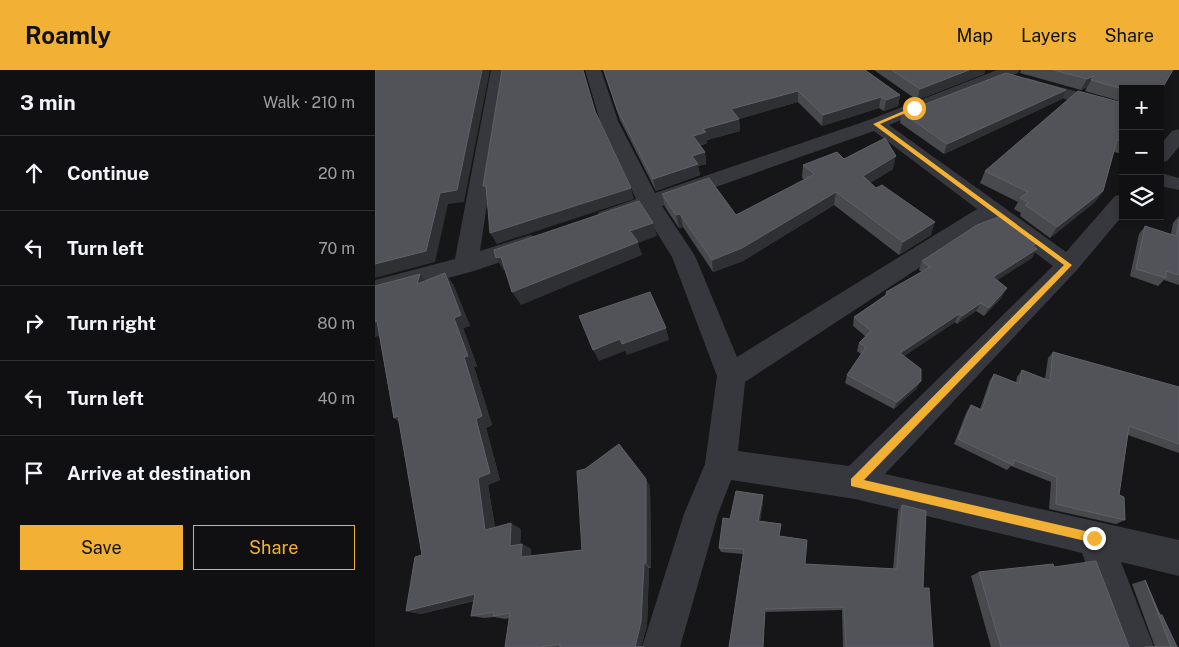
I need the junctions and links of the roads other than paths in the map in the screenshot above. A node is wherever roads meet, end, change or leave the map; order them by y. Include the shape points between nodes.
1 (499, 70) edge
2 (593, 70) edge
3 (1000, 72) edge
4 (1119, 109) edge
5 (876, 124) junction
6 (1176, 128) edge
7 (1164, 150) edge
8 (1164, 179) edge
9 (1179, 184) edge
10 (649, 203) junction
11 (1119, 206) edge
12 (991, 210) junction
13 (585, 224) edge
14 (548, 237) edge
15 (466, 265) junction
16 (1068, 265) junction
17 (375, 290) edge
18 (731, 376) junction
19 (721, 464) junction
20 (855, 483) junction
21 (1094, 538) junction
22 (1179, 558) edge
23 (661, 647) edge
24 (1135, 647) edge

1 - 15 street
2 - 10 street via 609,121
3 - 4 street
3 - 5 street via 907,103
5 - 10 street
5 - 12 street
6 - 7 street
8 - 9 street
10 - 13 street
10 - 18 street via 683,256
11 - 16 street
12 - 16 street
12 - 18 street
14 - 15 street
15 - 17 street
16 - 20 street
18 - 19 street
19 - 20 street
19 - 23 street via 701,514
20 - 21 street
21 - 22 street
21 - 24 street

